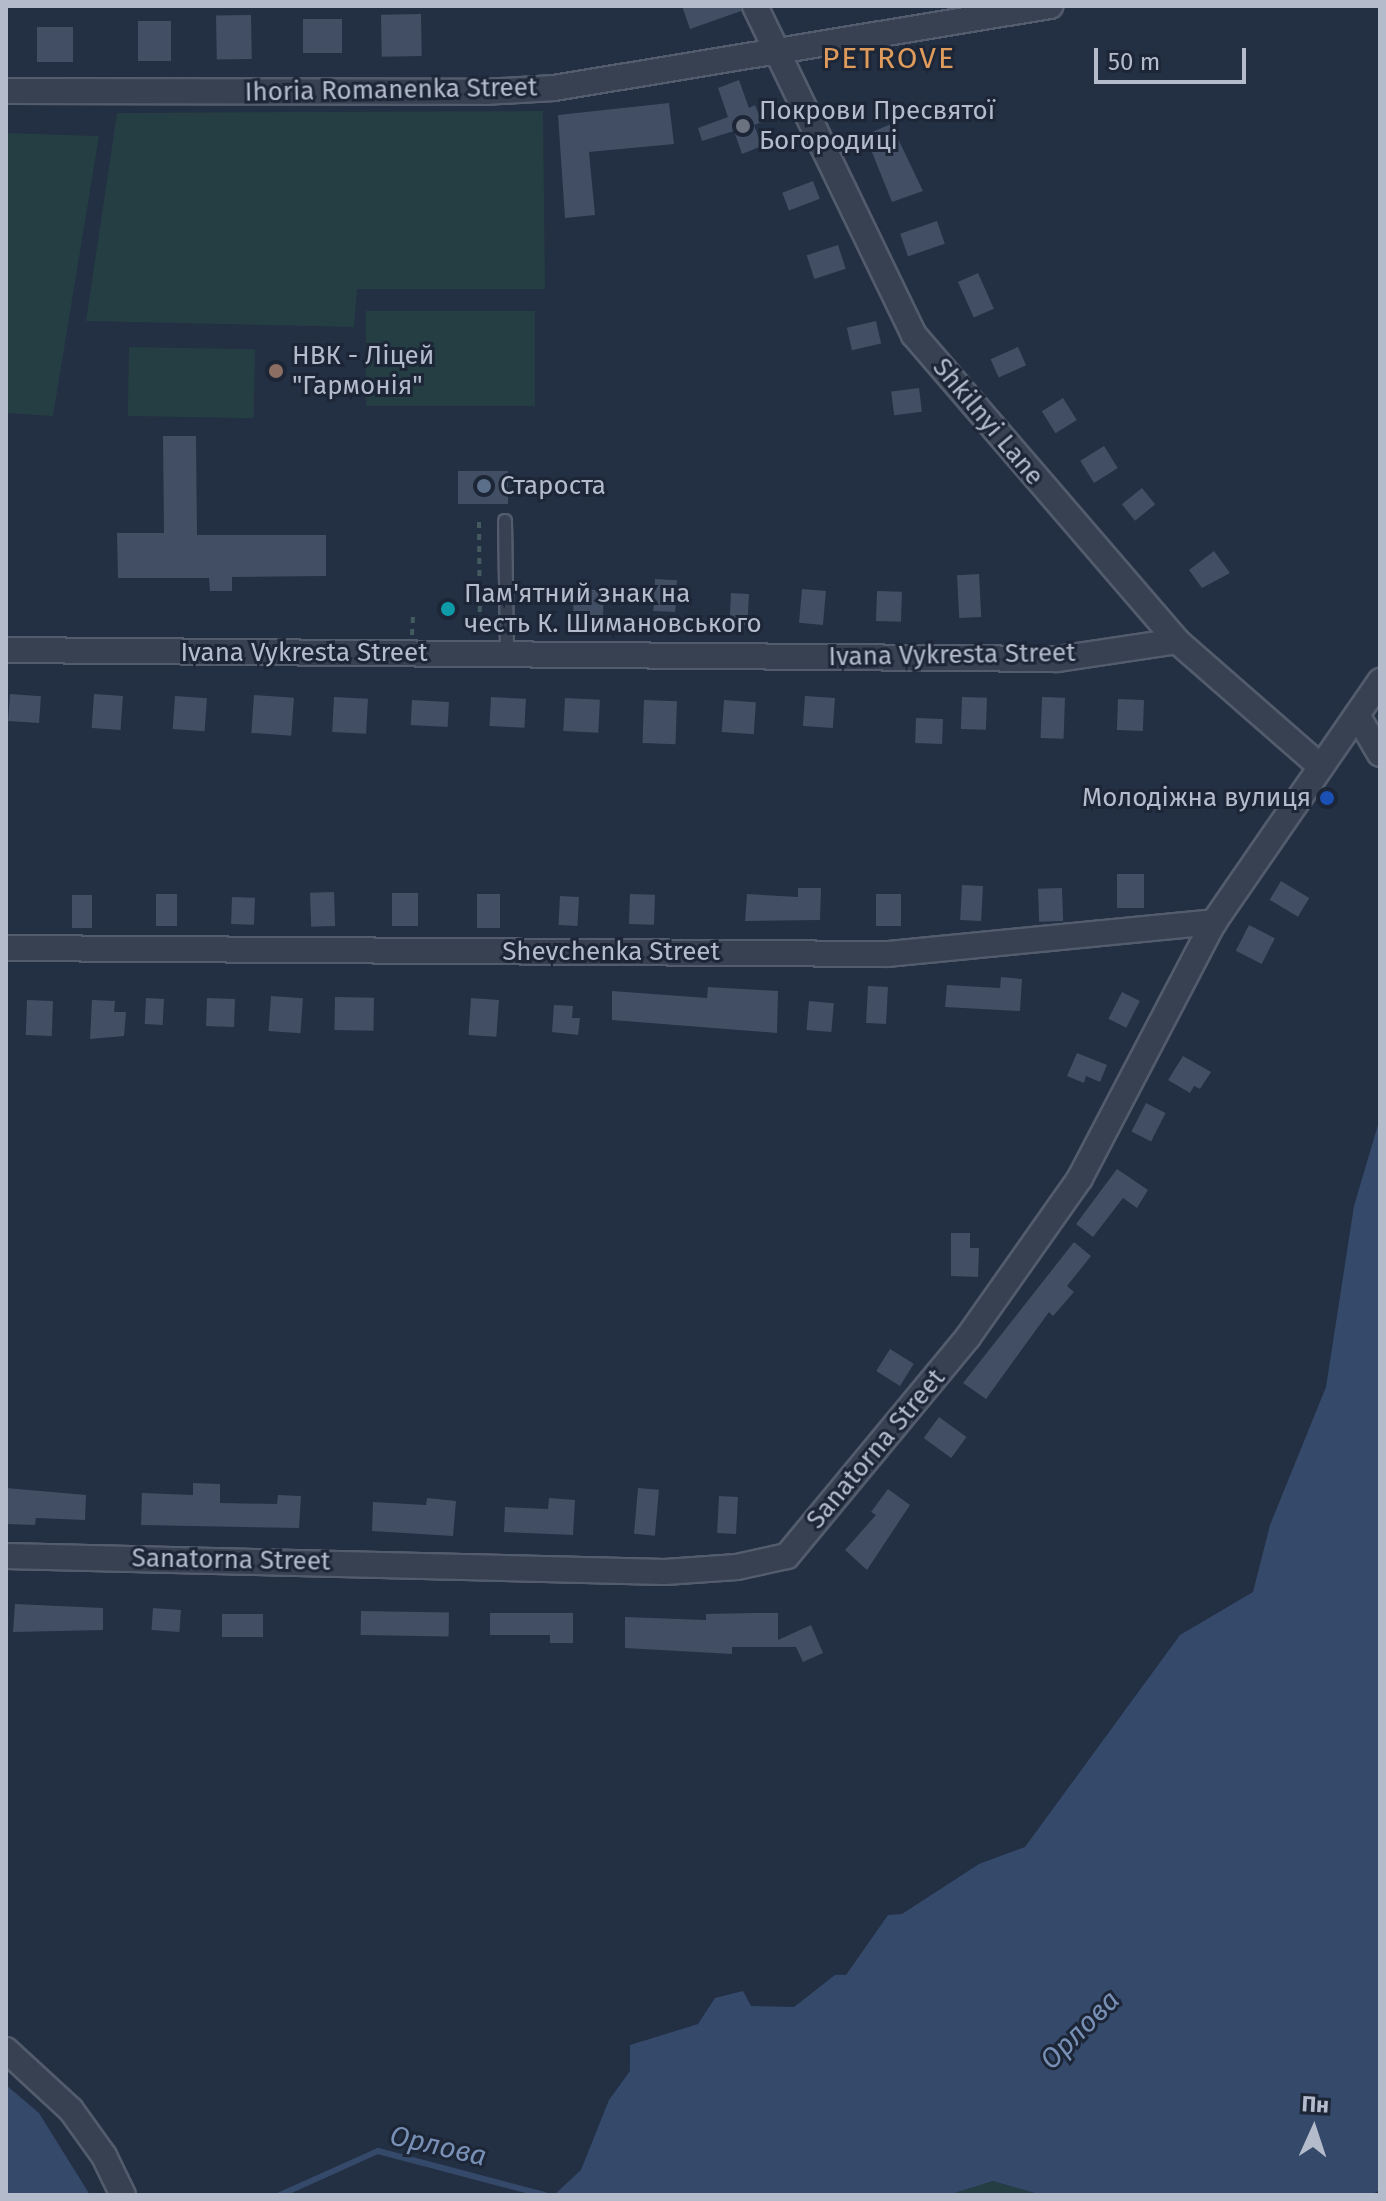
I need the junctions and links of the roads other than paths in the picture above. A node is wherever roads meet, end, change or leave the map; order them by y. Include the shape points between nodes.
1 (755, 6) edge
2 (1050, 6) edge
3 (774, 54) junction
4 (6, 91) edge
5 (505, 521) dead end
6 (1177, 641) junction
7 (6, 650) edge
8 (507, 654) junction
9 (1380, 681) edge
10 (1357, 715) junction
11 (1380, 754) edge
12 (1321, 767) junction
13 (1214, 922) junction
14 (6, 948) edge
15 (6, 1556) edge
16 (6, 2050) edge
17 (123, 2195) edge

1 - 3 street, Shkilnyi Lane
2 - 3 street, Ihoria Romanenka Street
3 - 4 street, Ihoria Romanenka Street via 554,88 485,92
3 - 6 street, Shkilnyi Lane via 914,335
5 - 8 lane
6 - 8 street, Ivana Vykresta Street via 1057,659
6 - 12 street, Shkilnyi Lane
7 - 8 street, Ivana Vykresta Street
9 - 10 street, Sanatorna Street
10 - 11 street
10 - 12 street, Sanatorna Street
12 - 13 street, Sanatorna Street
13 - 14 street, Shevchenka Street via 888,954
13 - 15 street, Sanatorna Street via 1080,1178 968,1337 787,1556 737,1567 665,1572
16 - 17 street via 71,2110 104,2156

